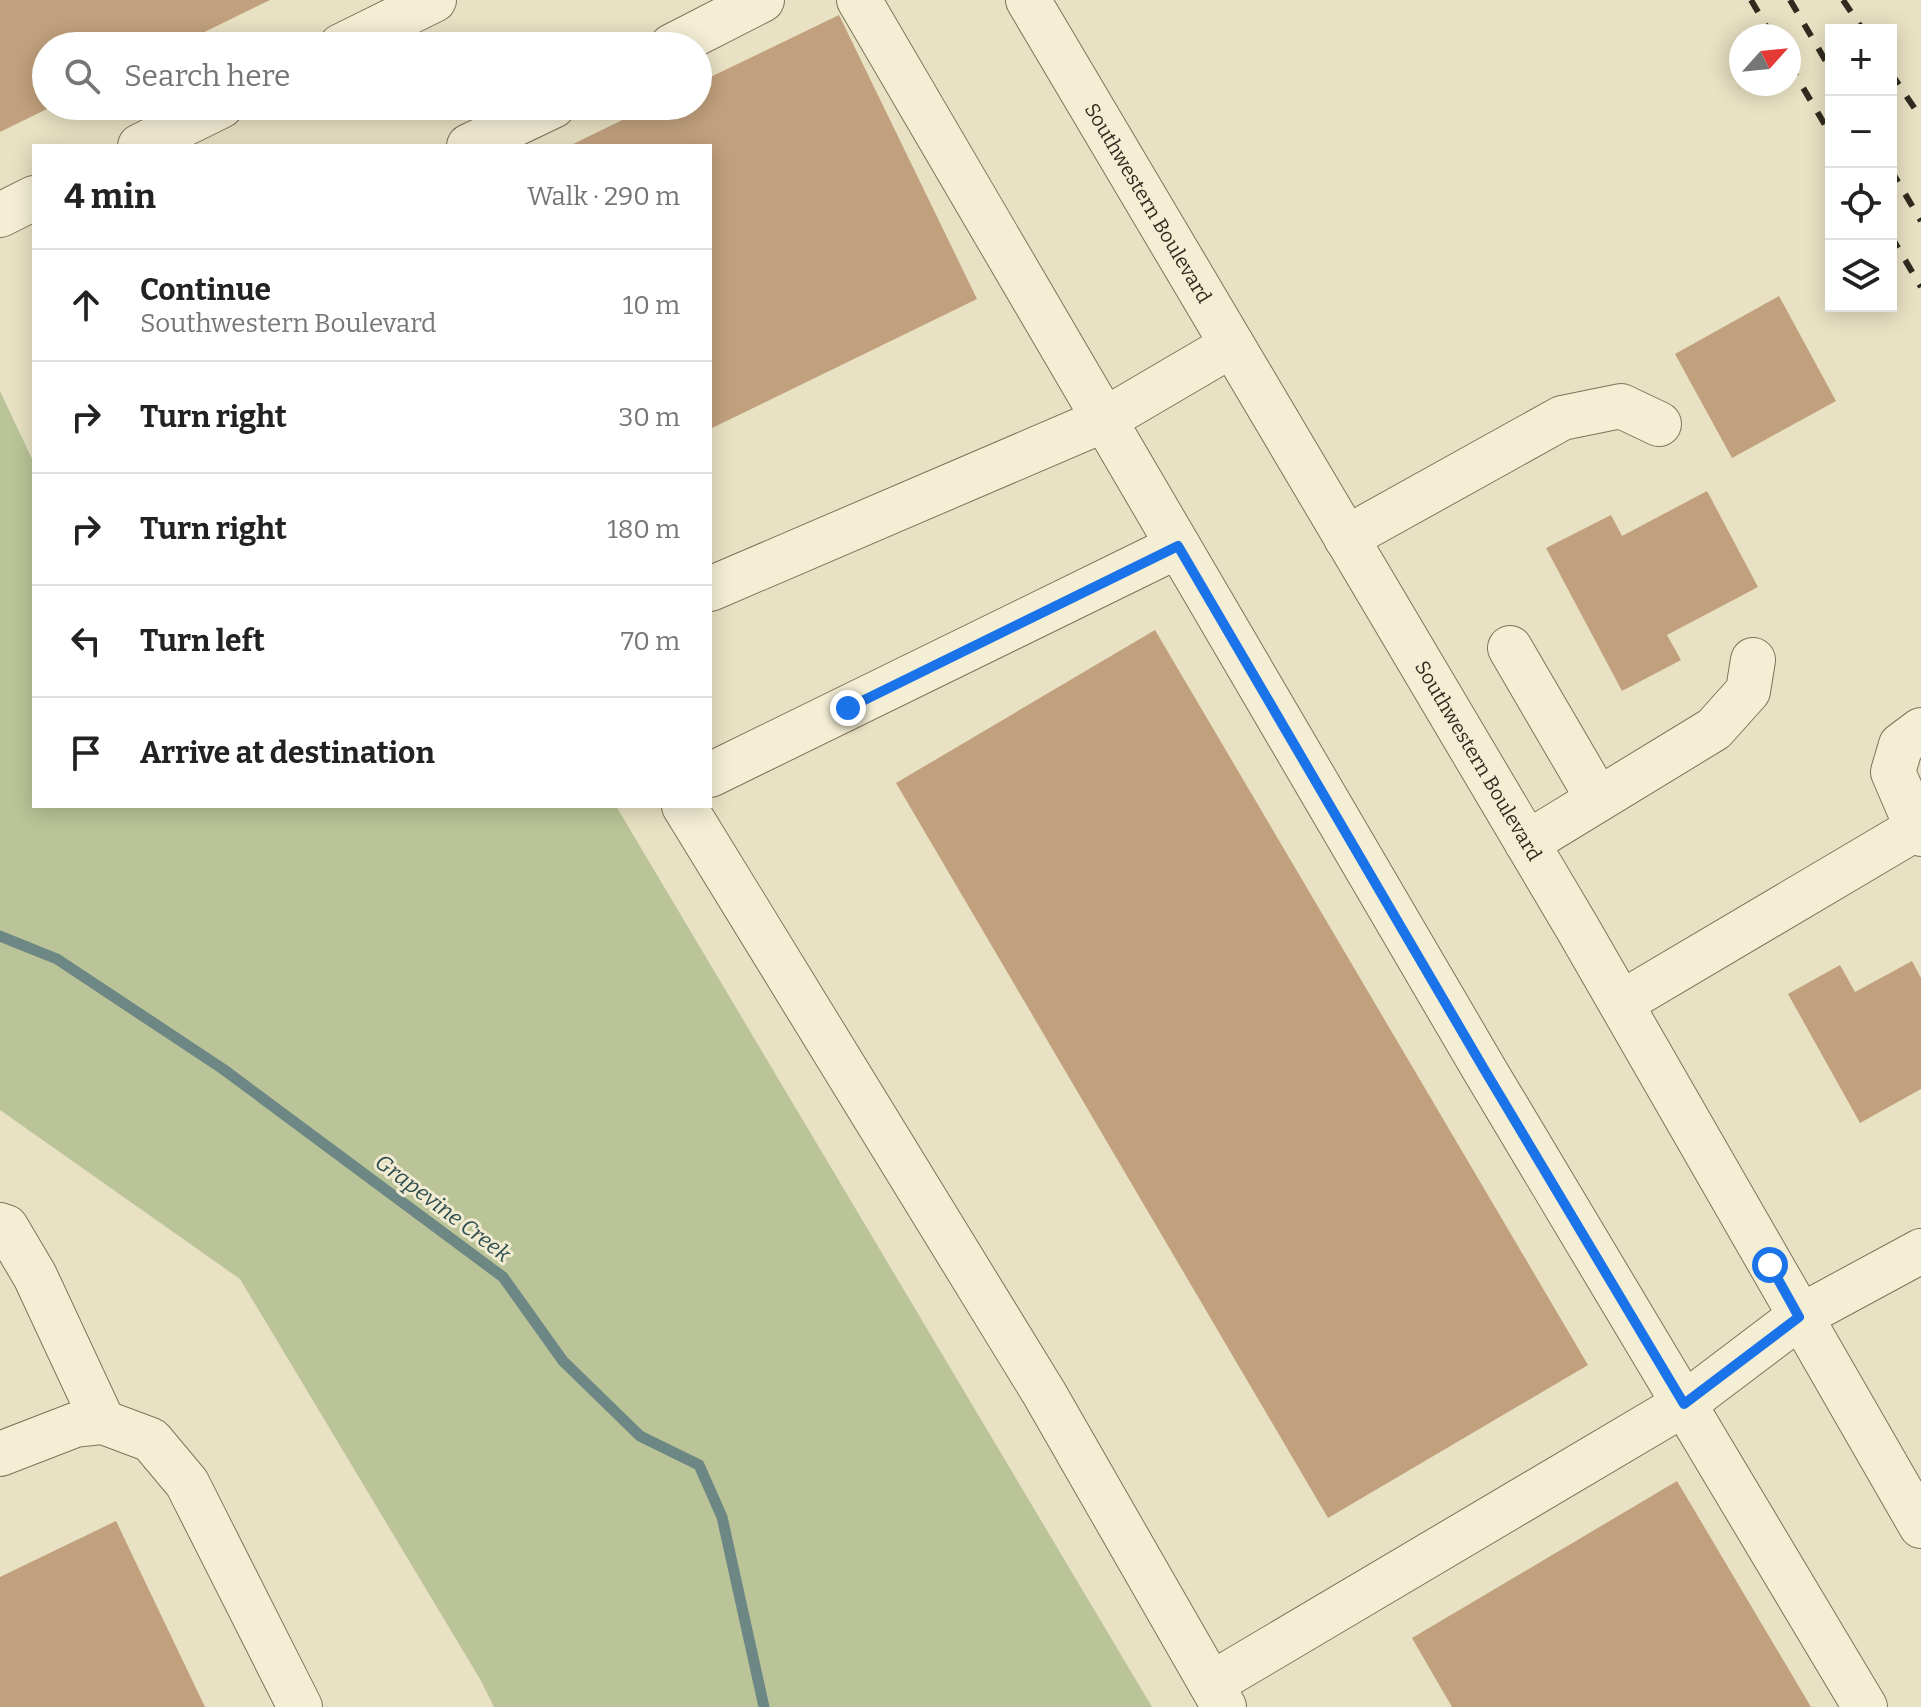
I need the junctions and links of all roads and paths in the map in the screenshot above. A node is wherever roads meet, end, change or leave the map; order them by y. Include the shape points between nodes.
1 (434, 0) edge
2 (762, 0) edge
3 (859, 0) edge
4 (1028, 0) edge
5 (369, 32) edge
6 (699, 32) edge
7 (193, 120) edge
8 (524, 120) edge
9 (144, 144) edge
10 (473, 144) edge
11 (32, 199) edge
12 (0, 215) edge
13 (1232, 345) junction
14 (1104, 420) junction
15 (1659, 424) dead end
16 (1346, 538) junction
17 (1178, 546) junction
18 (712, 588) edge
19 (1510, 648) dead end
20 (1753, 660) dead end
21 (1921, 730) edge
22 (712, 774) edge
23 (1598, 799) junction
24 (685, 808) edge
25 (1919, 831) edge
26 (1527, 843) junction
27 (1621, 1003) junction
28 (0, 1225) edge
29 (1921, 1251) edge
30 (1799, 1317) junction
31 (1684, 1404) junction
32 (103, 1422) junction
33 (0, 1454) edge
34 (1921, 1526) edge
35 (1217, 1696) edge
36 (300, 1707) edge
37 (1865, 1707) edge

1 - 5 street
2 - 6 street
3 - 14 street
4 - 13 street, Southwestern Boulevard
7 - 9 street
8 - 10 street
11 - 12 street
13 - 14 street
13 - 16 street, Southwestern Boulevard
14 - 17 street
14 - 18 street
15 - 16 street via 1621,406 1562,418
16 - 26 street, Southwestern Boulevard
17 - 22 street
17 - 31 street
19 - 23 street
20 - 23 street via 1748,691 1714,729
21 - 25 street via 1901,745 1893,772
23 - 26 street
24 - 35 street via 1044,1393
25 - 27 street
26 - 27 street, Southwestern Boulevard
27 - 30 street, Southwestern Boulevard
28 - 32 street via 35,1276
29 - 30 street
30 - 31 street
30 - 34 street, Southwestern Boulevard
31 - 35 street
31 - 37 street
32 - 33 street via 75,1425
32 - 36 street via 151,1440 187,1483

